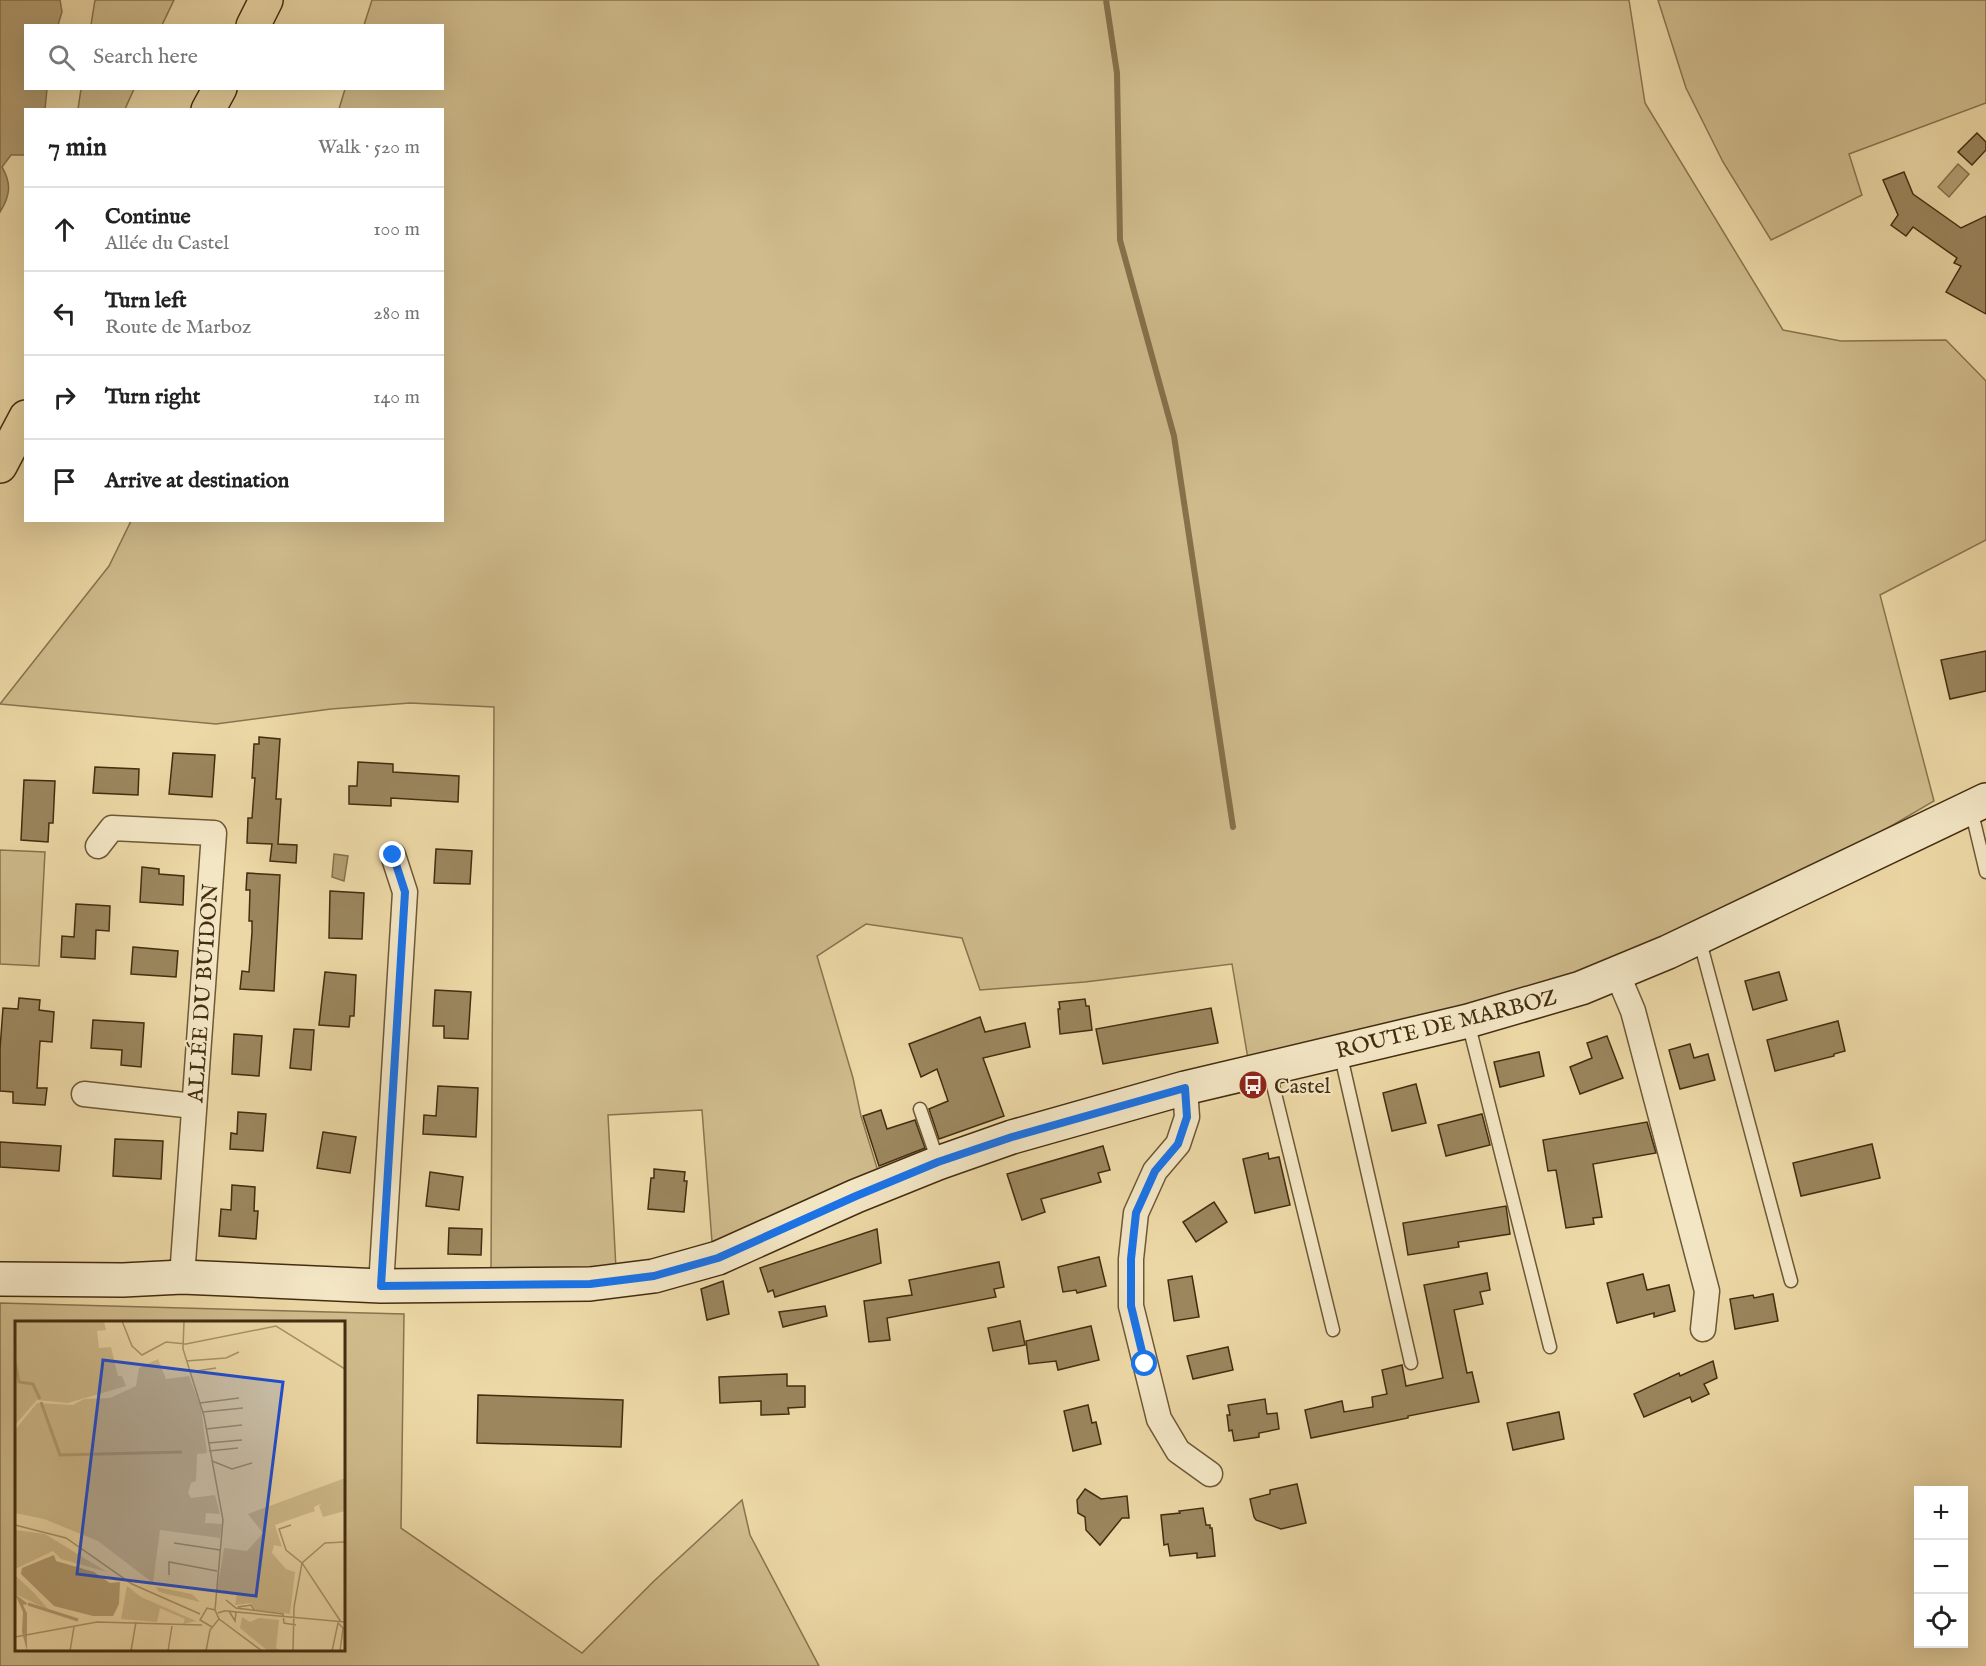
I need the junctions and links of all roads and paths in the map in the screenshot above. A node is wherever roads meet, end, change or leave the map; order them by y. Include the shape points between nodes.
1 (266, 0) edge
2 (254, 24) edge
3 (219, 90) edge
4 (209, 108) edge
5 (24, 421) edge
6 (0, 466) edge
7 (1978, 804) edge
8 (98, 846) dead end
9 (393, 855) dead end
10 (1986, 872) edge
11 (1699, 938) junction
12 (1617, 973) junction
13 (1468, 1021) junction
14 (1340, 1051) junction
15 (1269, 1068) junction
16 (1185, 1088) junction
17 (84, 1094) dead end
18 (194, 1106) junction
19 (920, 1109) dead end
20 (938, 1162) junction
21 (0, 1260) edge
22 (182, 1277) junction
23 (0, 1280) edge
24 (1791, 1281) dead end
25 (381, 1286) junction
26 (1703, 1329) dead end
27 (1333, 1330) dead end
28 (1550, 1347) dead end
29 (1411, 1363) dead end
30 (1210, 1474) dead end

1 - 2 main road
3 - 4 main road
5 - 6 main road
7 - 10 lane
7 - 11 main road, ROUTE DE MARBOZ
8 - 18 street, ALLÉE DU BUIDON via 112,828 214,833
9 - 25 street via 405,892
11 - 12 main road, ROUTE DE MARBOZ
11 - 24 lane
12 - 13 main road, ROUTE DE MARBOZ
12 - 26 street via 1633,1011 1707,1291
13 - 14 main road, ROUTE DE MARBOZ
13 - 28 lane
14 - 15 main road, ROUTE DE MARBOZ
14 - 29 lane
15 - 16 main road, ROUTE DE MARBOZ
15 - 27 lane
16 - 20 main road, ROUTE DE MARBOZ
16 - 30 street via 1187,1117 1178,1144 1155,1171 1136,1213 1131,1306 1159,1419 1178,1451
17 - 18 street
18 - 22 street, ALLÉE DU BUIDON
19 - 20 lane
20 - 25 main road, ROUTE DE MARBOZ via 718,1258 654,1276 590,1284
21 - 22 main road, ROUTE DE MARBOZ via 114,1267
22 - 23 main road, ROUTE DE MARBOZ
22 - 25 main road, ROUTE DE MARBOZ

